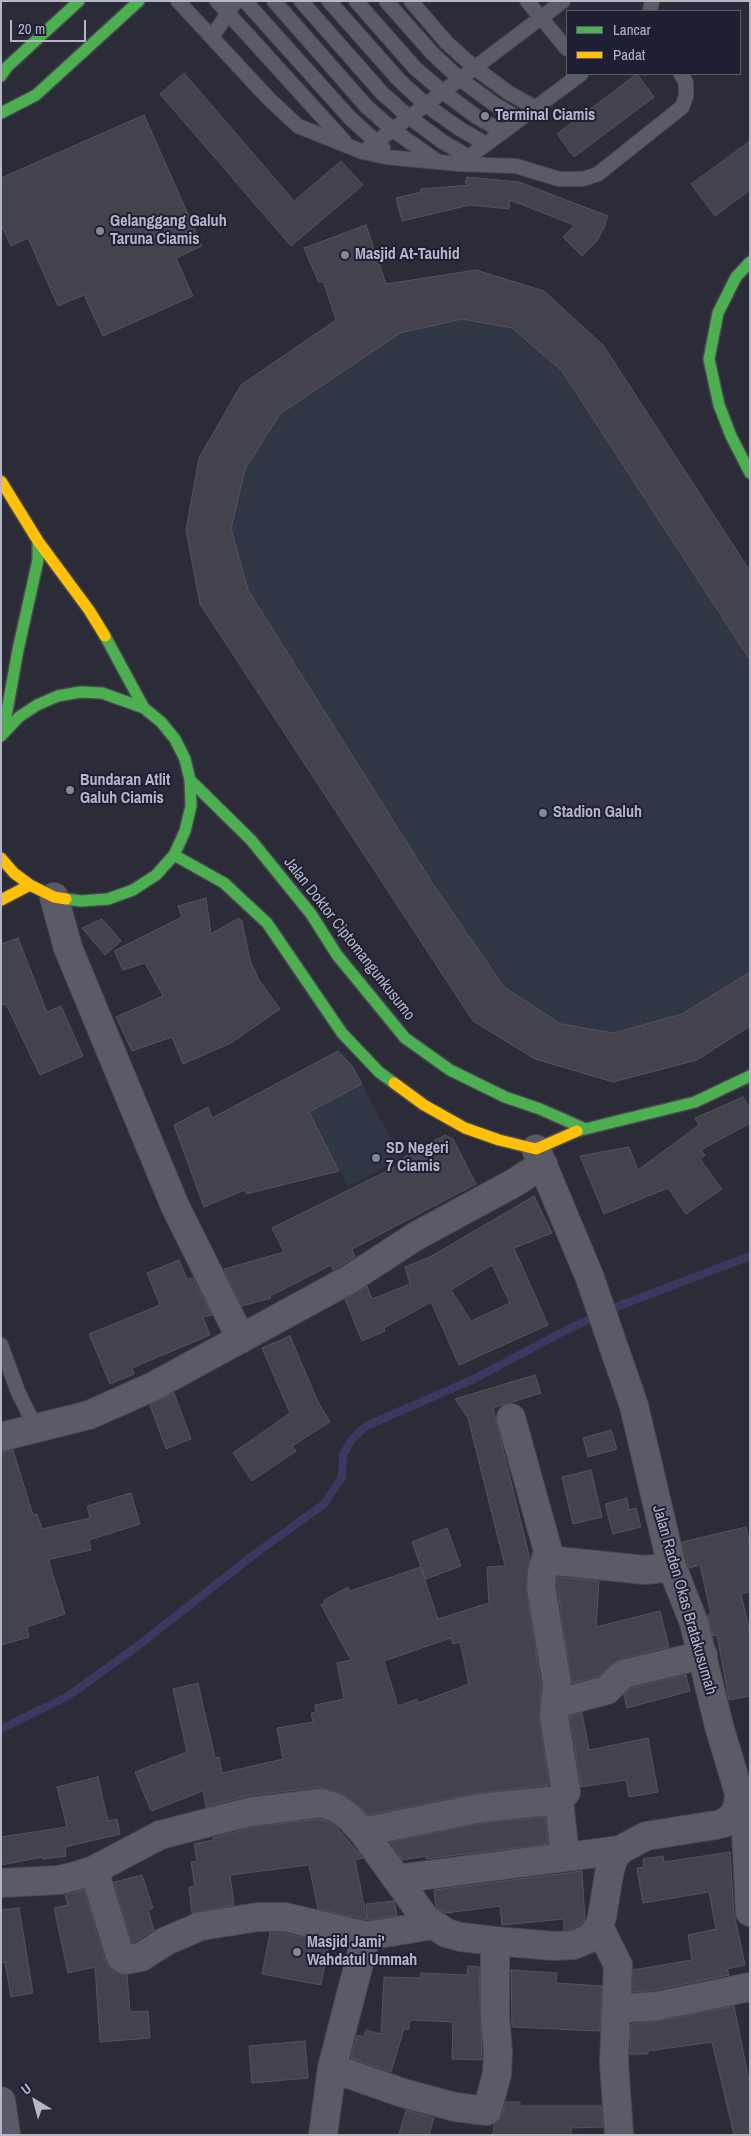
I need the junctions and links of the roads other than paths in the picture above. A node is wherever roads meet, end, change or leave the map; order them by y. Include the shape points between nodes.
1 (79, 1) edge
2 (139, 1) edge
3 (178, 1) edge
4 (217, 1) edge
5 (236, 1) edge
6 (245, 1) edge
7 (274, 1) edge
8 (301, 1) edge
9 (329, 1) edge
10 (356, 1) edge
11 (386, 1) edge
12 (410, 1) edge
13 (527, 1) edge
14 (563, 1) edge
15 (228, 14) junction
16 (541, 18) junction
17 (212, 37) junction
18 (566, 48) edge
19 (475, 68) junction
20 (580, 75) edge
21 (682, 75) edge
22 (1, 76) edge
23 (460, 79) junction
24 (442, 92) junction
25 (426, 105) junction
26 (536, 108) junction
27 (1, 113) edge
28 (409, 117) junction
29 (520, 119) junction
30 (393, 130) junction
31 (503, 132) junction
32 (376, 142) junction
33 (486, 144) junction
34 (357, 150) junction
35 (396, 158) junction
36 (464, 160) junction
37 (440, 162) junction
38 (750, 262) edge
39 (750, 472) edge
40 (1, 481) edge
41 (38, 541) junction
42 (144, 708) junction
43 (2, 735) edge
44 (190, 780) junction
45 (174, 855) junction
46 (1, 858) edge
47 (30, 885) junction
48 (54, 897) junction
49 (1, 900) edge
50 (750, 1076) edge
51 (582, 1128) junction
52 (540, 1157) junction
53 (241, 1339) junction
54 (1, 1345) edge
55 (511, 1418) dead end
56 (32, 1428) junction
57 (1, 1437) edge
58 (547, 1560) junction
59 (672, 1567) junction
60 (703, 1655) junction
61 (555, 1704) junction
62 (741, 1799) edge
63 (559, 1800) junction
64 (362, 1832) junction
65 (620, 1850) junction
66 (565, 1857) junction
67 (94, 1870) junction
68 (397, 1879) junction
69 (1, 1883) edge
70 (750, 1912) edge
71 (433, 1926) junction
72 (599, 1928) junction
73 (366, 1936) junction
74 (495, 1941) junction
75 (750, 1987) edge
76 (616, 2009) junction
77 (332, 2068) junction
78 (1, 2101) edge
79 (6, 2135) edge
80 (323, 2135) edge
81 (619, 2135) edge

1 - 22 street via 6,67
2 - 27 street via 36,95
3 - 17 lane
4 - 15 lane
5 - 15 lane
6 - 32 lane via 350,118
7 - 30 lane via 366,106
8 - 28 lane via 382,93
9 - 25 lane via 399,80
10 - 24 lane via 415,68
11 - 23 lane via 432,54
12 - 19 lane via 447,43
13 - 16 lane
14 - 16 lane
15 - 17 lane
15 - 34 lane via 332,131
16 - 18 lane
16 - 19 lane
17 - 34 lane via 298,126
19 - 23 lane
19 - 26 lane
20 - 26 lane
21 - 36 lane via 686,83 682,107 598,174 583,179 559,179 516,166
23 - 24 lane
23 - 29 lane
24 - 25 lane
24 - 31 lane
25 - 28 lane
25 - 33 lane
26 - 29 lane
28 - 30 lane
28 - 36 lane
29 - 31 lane
30 - 32 lane
30 - 37 lane
31 - 33 lane
32 - 34 lane
32 - 35 lane
33 - 36 lane
34 - 35 lane
35 - 37 lane
36 - 37 lane
38 - 39 street via 736,277 718,313 709,359 719,405
40 - 41 street
41 - 42 street via 94,617
41 - 43 street via 38,560
42 - 43 street via 102,693 58,696 19,717
42 - 44 street via 175,739 185,759
44 - 45 street via 191,806
44 - 51 street, Jalan Doktor Ciptomangunkusumo via 251,840 310,914 402,1042 505,1097
45 - 48 street via 156,875 133,890 108,899 81,901
45 - 52 street via 224,883 267,923 342,1033 424,1105 465,1128
46 - 47 street
47 - 48 street
47 - 49 street
48 - 53 street via 68,948 175,1206
50 - 51 street via 695,1102
51 - 52 street
52 - 53 street via 514,1184 416,1236 350,1279
52 - 59 street, Jalan Raden Okas Bratakusumah via 590,1278 634,1406
53 - 56 street via 152,1388 89,1414
54 - 56 lane
55 - 58 street via 548,1552
56 - 57 street
58 - 59 street via 645,1570
58 - 61 street via 541,1588 557,1684
59 - 60 street, Jalan Raden Okas Bratakusumah
60 - 61 street via 623,1674 607,1690
60 - 62 street, Jalan Raden Okas Bratakusumah via 719,1726
61 - 63 street via 566,1792
62 - 65 street via 724,1823 646,1836
62 - 70 street, Jalan Raden Okas Bratakusumah
63 - 64 street via 480,1808
63 - 66 street
64 - 67 street via 337,1808 308,1803 249,1812 160,1835
64 - 68 street
65 - 66 street
65 - 72 street via 613,1859
66 - 68 street
67 - 69 street via 59,1880
67 - 73 street via 120,1956 126,1960 141,1957 166,1941 201,1926 258,1917 285,1917
68 - 71 street
71 - 73 street
71 - 74 street via 461,1937
72 - 74 street via 590,1938 574,1945
72 - 76 street via 618,1964
73 - 77 street
74 - 77 street via 497,2074 487,2111 454,2107
75 - 76 street via 657,2006
76 - 81 street via 614,2062
77 - 80 street
78 - 79 street

